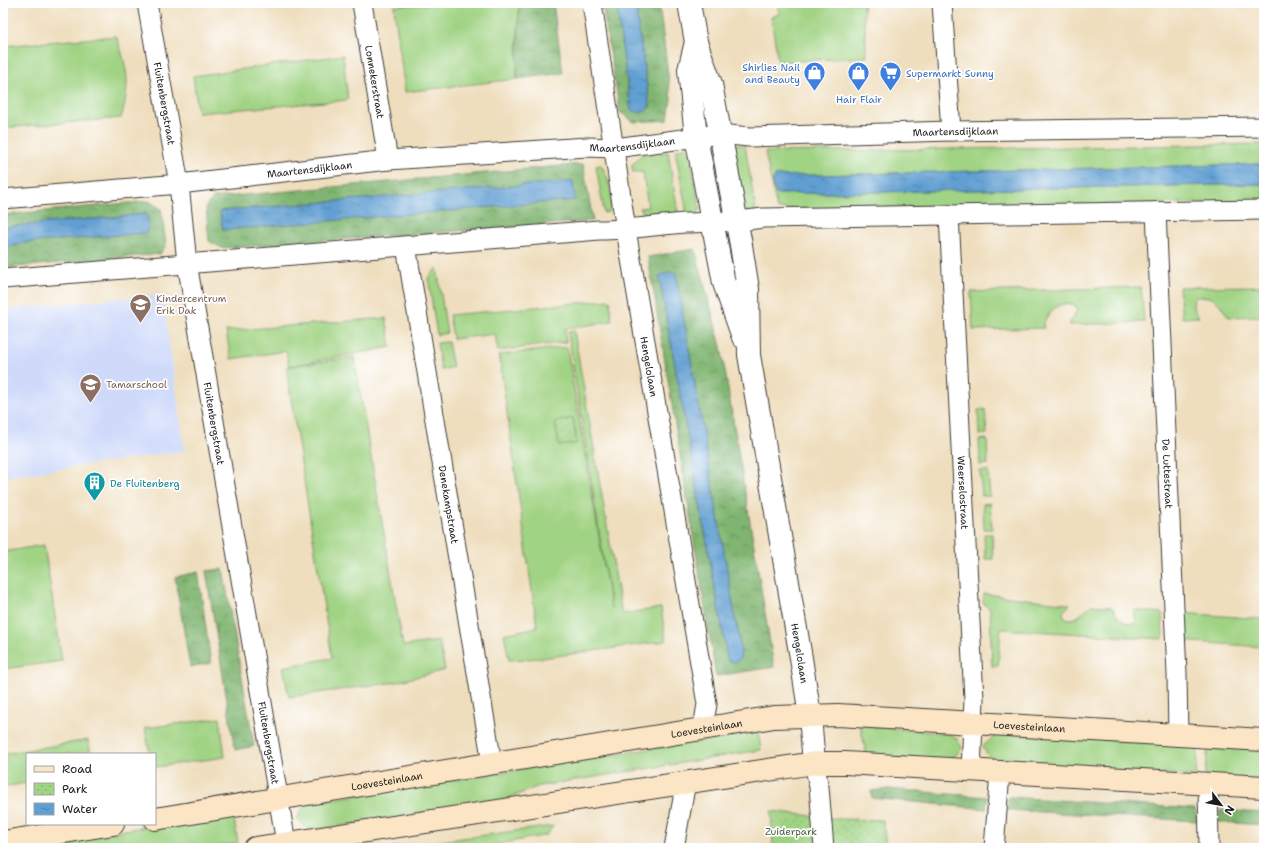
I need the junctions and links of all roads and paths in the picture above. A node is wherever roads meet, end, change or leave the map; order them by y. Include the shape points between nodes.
1 (147, 3) edge
2 (362, 3) edge
3 (592, 3) edge
4 (689, 3) edge
5 (942, 3) edge
6 (696, 42) junction
7 (1264, 127) edge
8 (951, 131) junction
9 (720, 134) junction
10 (696, 137) junction
11 (615, 148) junction
12 (388, 160) junction
13 (179, 184) junction
14 (3, 199) edge
15 (1264, 210) edge
16 (1156, 212) junction
17 (949, 215) junction
18 (737, 222) junction
19 (713, 223) junction
20 (626, 230) junction
21 (406, 246) junction
22 (187, 263) junction
23 (3, 279) edge
24 (749, 355) junction
25 (810, 716) junction
26 (974, 724) junction
27 (703, 728) junction
28 (1178, 736) junction
29 (1264, 740) edge
30 (492, 763) junction
31 (814, 763) junction
32 (971, 771) junction
33 (1000, 773) junction
34 (686, 782) junction
35 (1208, 783) junction
36 (1264, 787) edge
37 (279, 798) junction
38 (156, 819) edge
39 (107, 825) edge
40 (3, 842) edge
41 (286, 844) junction
42 (255, 848) edge
43 (674, 848) edge
44 (824, 848) edge
45 (994, 848) edge
46 (1208, 848) edge

1 - 13 street, Fluitenbergstraat
2 - 12 street, Lonnekerstraat
3 - 11 street, Hengelolaan
4 - 6 street, Hengelolaan
5 - 8 street
6 - 9 street, Hengelolaan via 711,84
6 - 10 street, Hengelolaan via 690,70
7 - 8 street, Maartensdijklaan
8 - 9 street, Maartensdijklaan via 749,136
9 - 10 street, Maartensdijklaan
9 - 18 street, Hengelolaan
10 - 11 street, Maartensdijklaan
10 - 19 street, Hengelolaan
11 - 12 street, Maartensdijklaan
11 - 20 street, Hengelolaan
12 - 13 street, Maartensdijklaan
13 - 14 street, Maartensdijklaan
13 - 22 street, Fluitenbergstraat
15 - 16 street
16 - 17 street
16 - 28 street, De Luttestraat
17 - 18 street via 763,218
17 - 26 street, Weerselostraat
18 - 19 street
18 - 24 street, Hengelolaan via 748,289
19 - 20 street via 685,223
19 - 24 street, Hengelolaan via 724,283
20 - 21 street
20 - 27 street, Hengelolaan via 707,704
21 - 22 street
21 - 30 street, Denekampstraat
22 - 23 street
22 - 37 street, Fluitenbergstraat
24 - 25 street, Hengelolaan
25 - 26 main road, Loevesteinlaan
25 - 27 main road, Loevesteinlaan via 774,717
25 - 31 street, Hengelolaan
26 - 28 main road, Loevesteinlaan
26 - 32 street, Weerselostraat
27 - 30 main road, Loevesteinlaan
28 - 29 main road, Loevesteinlaan
30 - 37 main road, Loevesteinlaan
31 - 32 main road
31 - 34 main road
31 - 44 street via 819,787
32 - 33 main road
33 - 35 main road
33 - 45 street
34 - 41 main road
34 - 43 street
35 - 36 main road
35 - 46 street
37 - 38 main road, Loevesteinlaan
37 - 41 street, Fluitenbergstraat
39 - 40 main road
41 - 42 main road

